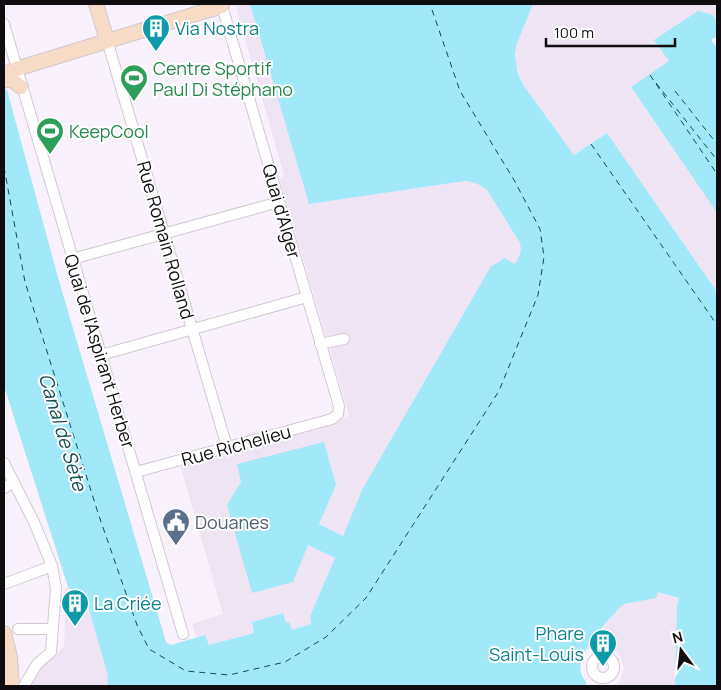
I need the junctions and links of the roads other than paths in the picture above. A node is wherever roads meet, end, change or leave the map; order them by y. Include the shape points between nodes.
1 (96, 4) edge
2 (221, 5) edge
3 (4, 24) edge
4 (107, 40) junction
5 (10, 72) edge
6 (4, 80) edge
7 (21, 87) junction
8 (279, 202) junction
9 (164, 234) junction
10 (72, 259) junction
11 (307, 297) junction
12 (192, 329) junction
13 (344, 339) dead end
14 (320, 344) junction
15 (101, 355) junction
16 (335, 417) joint
17 (227, 447) junction
18 (4, 463) edge
19 (136, 472) junction
20 (14, 482) junction
21 (4, 488) edge
22 (52, 566) junction
23 (4, 584) edge
24 (18, 629) dead end
25 (52, 629) junction
26 (4, 634) edge
27 (183, 634) dead end
28 (6, 651) edge
29 (12, 686) edge
30 (24, 686) edge

1 - 4 main road, Rue Romain Rolland
2 - 4 main road
2 - 8 street, Quai d'Alger
3 - 5 street, Quai de l'Aspirant Herber
4 - 5 main road
4 - 9 street, Rue Romain Rolland
5 - 7 street, Quai de l'Aspirant Herber
6 - 7 main road via 12,80
7 - 10 street, Quai de l'Aspirant Herber
8 - 9 street
8 - 11 street, Quai d'Alger
9 - 10 street
9 - 12 street, Rue Romain Rolland
10 - 15 street, Quai de l'Aspirant Herber
11 - 12 street
11 - 14 street, Quai d'Alger
12 - 15 street
12 - 17 street, Rue Romain Rolland
13 - 14 street
14 - 16 street, Quai d'Alger via 339,406
15 - 19 street, Quai de l'Aspirant Herber
16 - 17 street, Rue Richelieu
17 - 19 street, Rue Richelieu
18 - 20 street
19 - 27 street, Quai de l'Aspirant Herber
20 - 21 street
20 - 22 street
22 - 23 street
22 - 25 street via 56,588
24 - 25 street
25 - 30 street via 51,652 37,664
26 - 28 main road
28 - 29 main road

